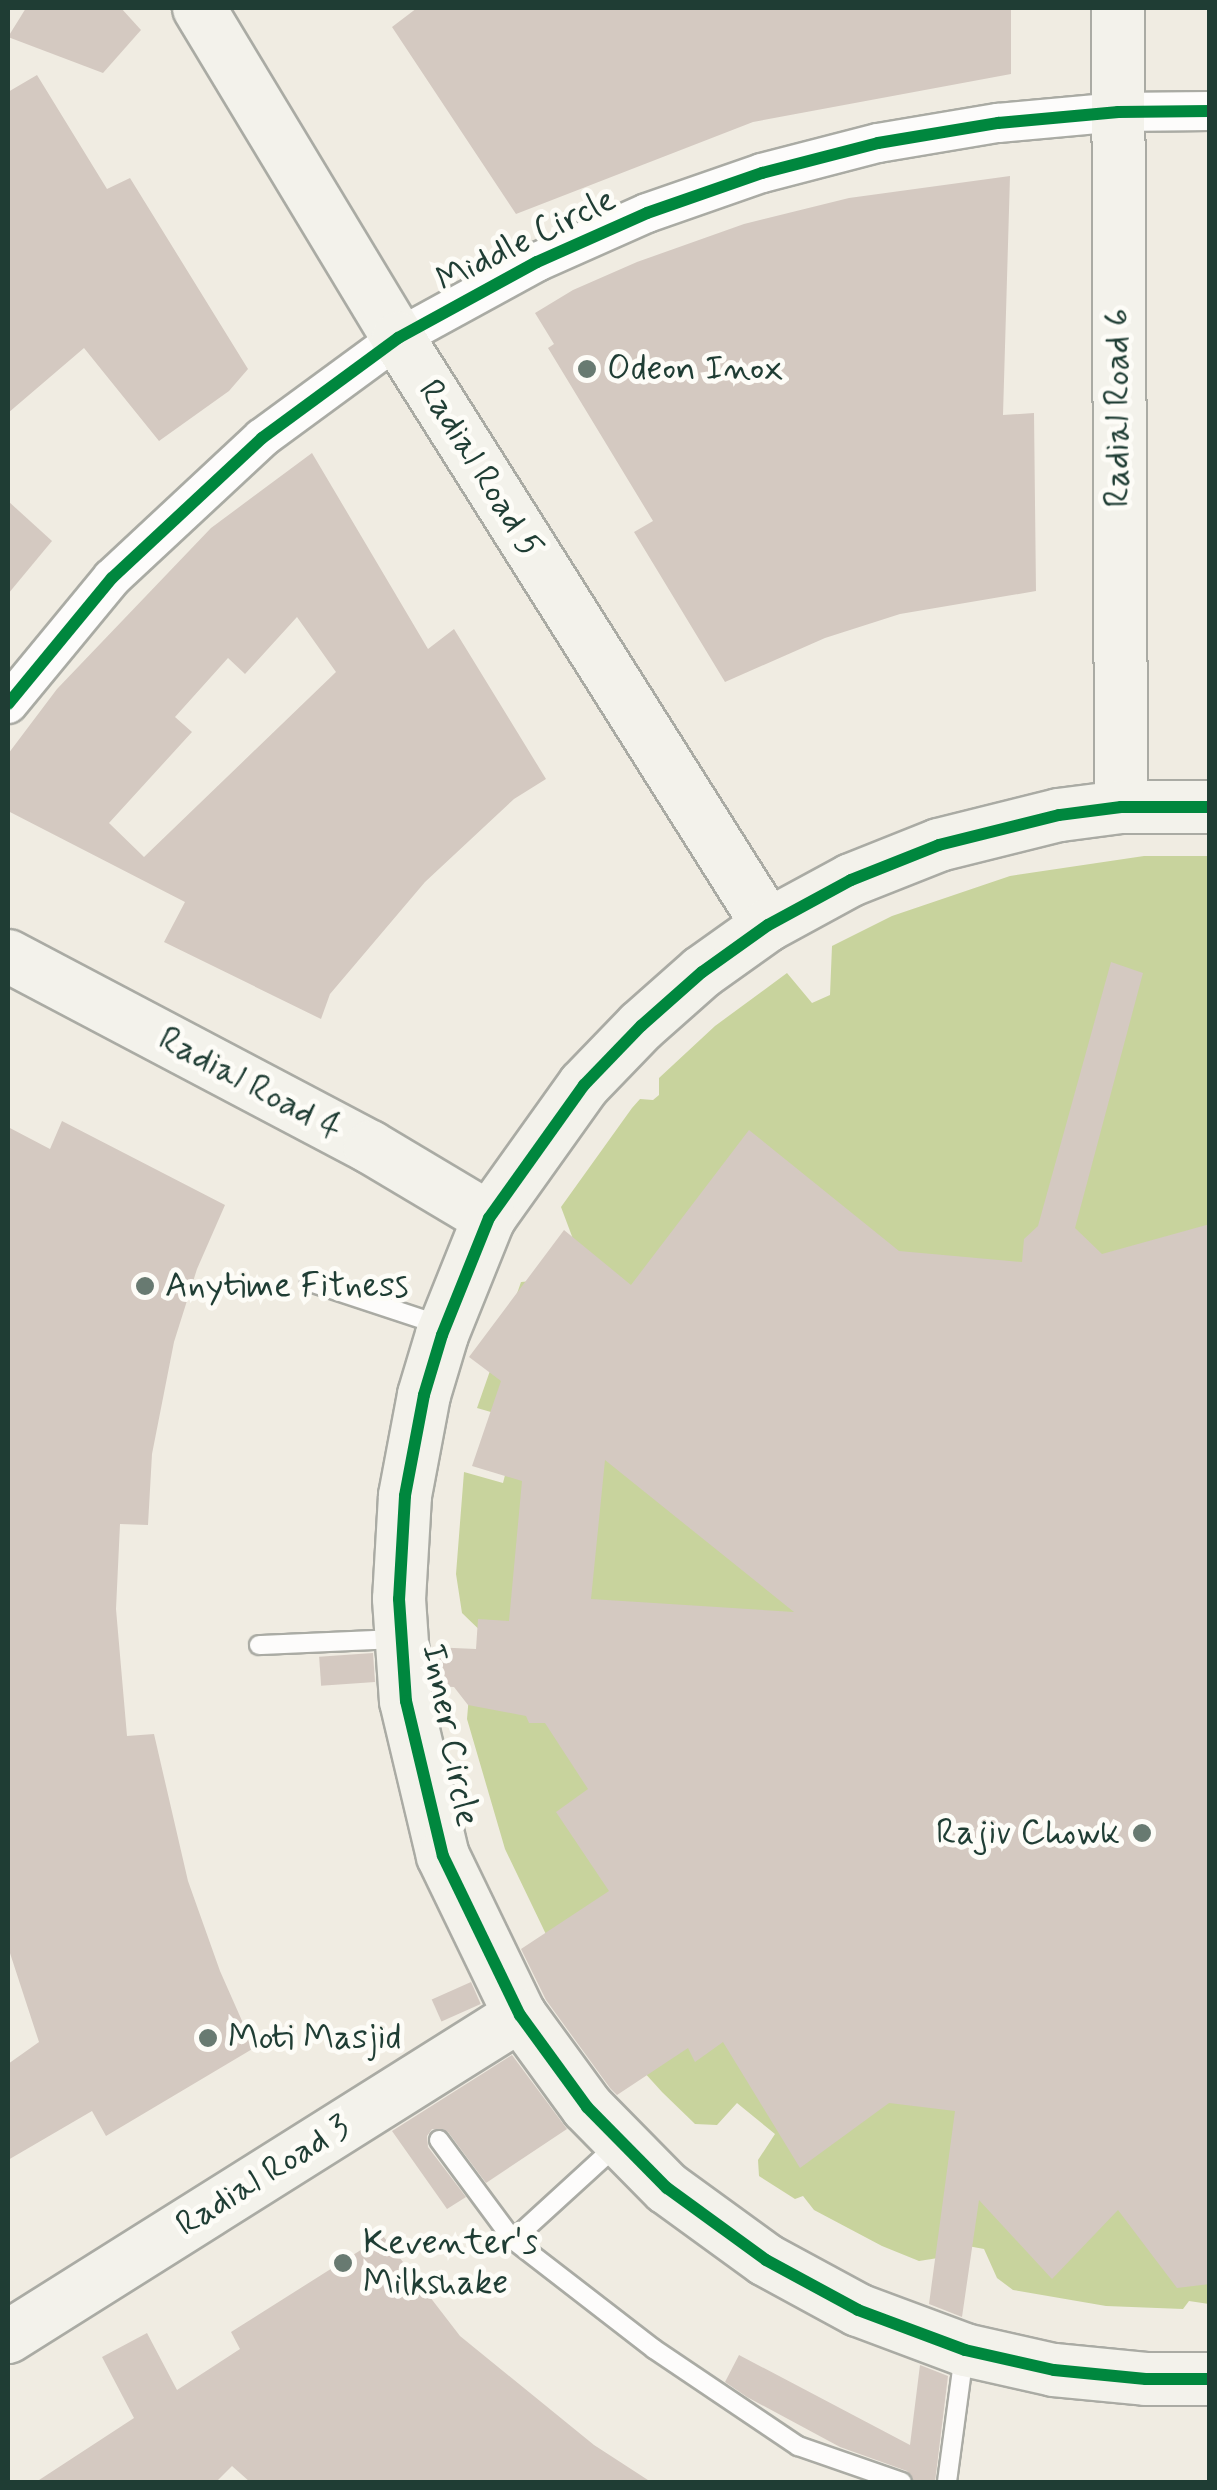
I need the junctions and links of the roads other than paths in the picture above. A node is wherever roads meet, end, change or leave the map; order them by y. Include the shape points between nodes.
1 (199, 8) edge
2 (1118, 8) edge
3 (1210, 111) edge
4 (1118, 112) junction
5 (398, 338) junction
6 (8, 704) edge
7 (1210, 807) edge
8 (1121, 808) junction
9 (768, 925) junction
10 (8, 956) edge
11 (490, 1218) junction
12 (310, 1282) dead end
13 (446, 1327) junction
14 (400, 1639) junction
15 (259, 1645) dead end
16 (520, 2015) junction
17 (438, 2140) dead end
18 (621, 2141) junction
19 (514, 2240) junction
20 (8, 2337) edge
21 (965, 2350) junction
22 (1210, 2378) edge
23 (902, 2482) edge
24 (947, 2482) edge

1 - 5 street, Radial Road 5
2 - 4 street, Radial Road 6
3 - 4 street, Middle Circle
4 - 5 street, Middle Circle via 998,122 762,173 544,258
4 - 8 street, Radial Road 6
5 - 6 street, Middle Circle via 270,432 185,506 112,578
5 - 9 street, Radial Road 5
7 - 8 street, Inner Circle
8 - 9 street, Inner Circle via 938,845 851,880
9 - 11 street, Inner Circle via 702,972 584,1085
10 - 11 street, Radial Road 4
11 - 13 street, Inner Circle
12 - 13 lane
13 - 14 street, Inner Circle via 424,1396 405,1496
14 - 15 lane
14 - 16 street, Inner Circle via 406,1702 443,1856
16 - 18 street, Inner Circle
16 - 20 street, Radial Road 3
17 - 19 lane
18 - 19 lane
18 - 21 street, Inner Circle via 667,2188 758,2256 858,2310
19 - 23 lane via 654,2349 798,2446
21 - 22 street, Inner Circle via 1054,2370
21 - 24 lane

